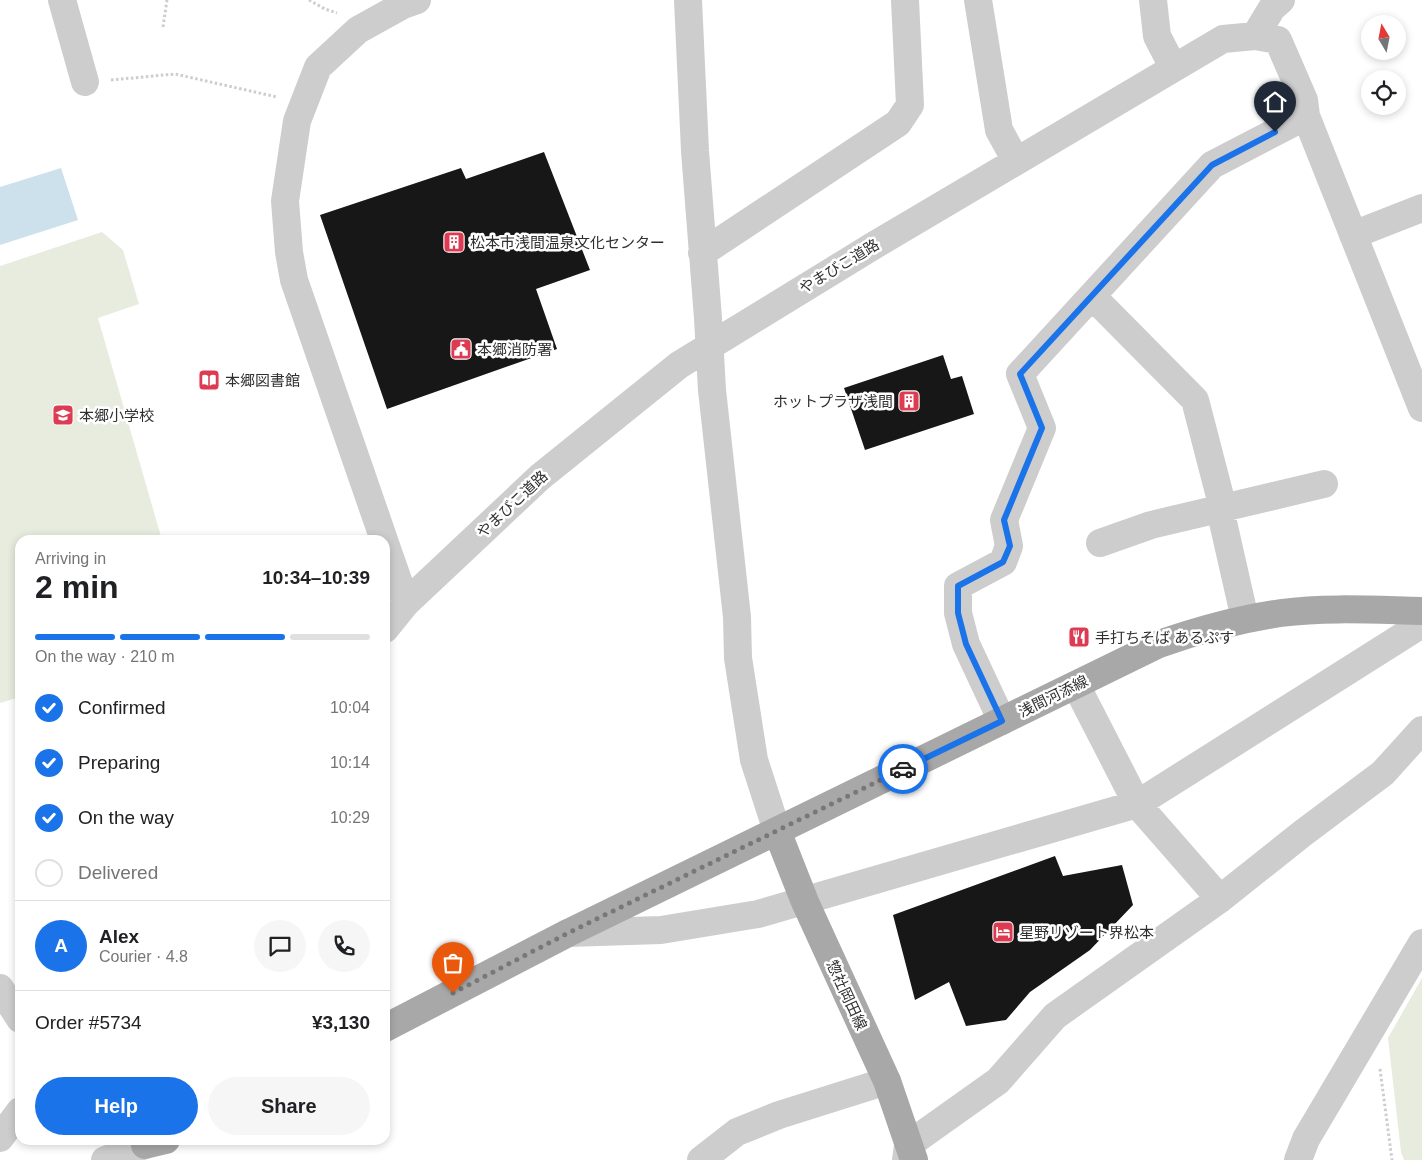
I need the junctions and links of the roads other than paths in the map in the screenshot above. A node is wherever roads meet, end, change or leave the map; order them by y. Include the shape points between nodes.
1 (62, 0) edge
2 (417, 0) edge
3 (688, 0) edge
4 (905, 0) edge
5 (978, 0) edge
6 (1153, 0) edge
7 (1281, 0) edge
8 (1255, 36) junction
9 (1173, 67) junction
10 (85, 82) road end
11 (1306, 116) junction
12 (1016, 161) junction
13 (1422, 208) edge
14 (1353, 235) junction
15 (702, 253) junction
16 (1092, 296) junction
17 (710, 345) junction
18 (1422, 408) edge
19 (1324, 484) dead end
20 (1222, 508) junction
21 (382, 535) edge
22 (1100, 543) dead end
23 (390, 558) edge
24 (406, 603) junction
25 (1422, 611) edge
26 (1245, 619) junction
27 (390, 623) edge
28 (1422, 624) edge
29 (1076, 685) junction
30 (1002, 721) junction
31 (1422, 730) edge
32 (1137, 804) junction
33 (777, 831) junction
34 (1220, 899) junction
35 (805, 902) junction
36 (568, 933) junction
37 (1422, 944) edge
38 (0, 988) edge
39 (15, 1011) edge
40 (390, 1025) edge
41 (887, 1081) junction
42 (15, 1118) edge
43 (0, 1138) edge
44 (150, 1146) edge
45 (909, 1155) edge
46 (105, 1160) edge
47 (701, 1160) edge
48 (1298, 1160) edge

1 - 10 street
2 - 21 street via 358,30 318,67 297,121 285,201 294,280
3 - 15 street
4 - 15 street via 910,106 898,123
5 - 12 street via 999,130
6 - 9 street via 1157,36
7 - 8 street via 1272,8
8 - 9 street, やまびこ道路 via 1223,38
8 - 11 street, やまびこ道路 via 1278,40 1304,100
9 - 12 street, やまびこ道路
11 - 14 street
11 - 16 street via 1212,165
12 - 17 street, やまびこ道路
13 - 14 street
14 - 18 street
15 - 17 street
16 - 20 street via 1195,400
16 - 30 street via 1020,374 1042,428 1004,520 1010,546 1003,562 958,586 958,613 966,644
17 - 24 street, やまびこ道路 via 540,476
17 - 33 street via 737,617 738,658 754,760
19 - 20 street
20 - 22 street
20 - 26 street
23 - 24 street
24 - 27 street, やまびこ道路
25 - 26 main road, 浅間河添線 via 1331,610
26 - 29 main road, 浅間河添線 via 1198,630 1159,644
28 - 32 street
29 - 30 main road, 浅間河添線
29 - 32 street
30 - 33 main road, 浅間河添線
31 - 34 street via 1383,773
32 - 34 street
32 - 35 street
33 - 35 main road, 惣社岡田線
33 - 36 main road, 浅間河添線
34 - 45 street via 1055,1016 998,1082
35 - 36 street via 758,914 661,930
35 - 41 main road, 惣社岡田線
36 - 40 main road, 浅間河添線
37 - 48 street via 1306,1140
38 - 39 street
41 - 45 main road, 惣社岡田線
41 - 47 street via 779,1115 737,1132
42 - 43 street
44 - 46 street

